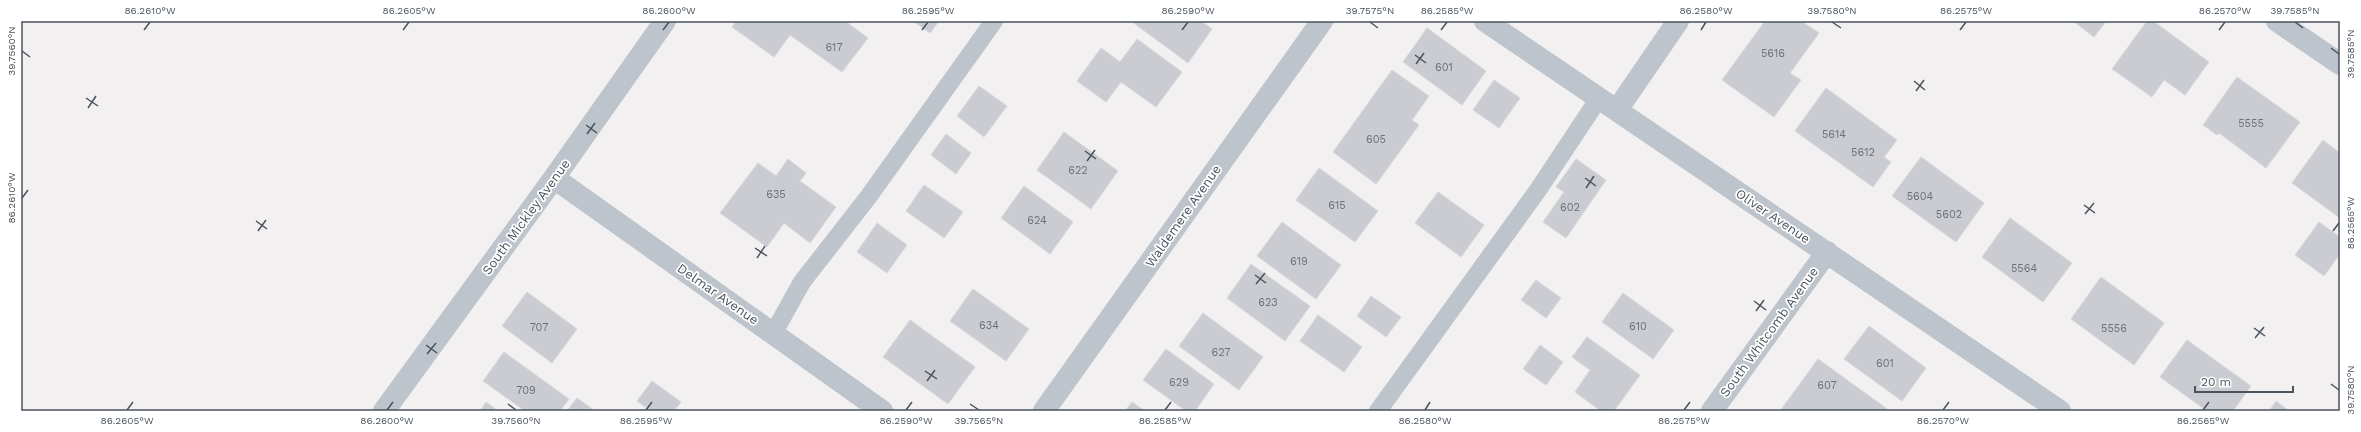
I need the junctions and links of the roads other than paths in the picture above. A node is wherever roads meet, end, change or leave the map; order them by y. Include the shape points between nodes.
1 (664, 21) edge
2 (994, 21) edge
3 (1322, 21) edge
4 (1485, 21) edge
5 (1678, 21) edge
6 (2277, 21) edge
7 (2340, 64) edge
8 (1599, 98) junction
9 (1617, 110) junction
10 (554, 178) junction
11 (1827, 252) junction
12 (773, 334) junction
13 (2049, 408) edge
14 (384, 411) edge
15 (882, 411) edge
16 (1044, 411) edge
17 (1378, 411) edge
18 (1712, 411) edge

1 - 10 street, South Mickley Avenue
2 - 12 lane via 869,196 802,282
3 - 16 street, Waldemere Avenue
4 - 8 street, Oliver Avenue
5 - 9 street
6 - 7 street
8 - 9 street, Oliver Avenue
8 - 17 lane via 1533,196
9 - 11 street, Oliver Avenue
10 - 12 street, Delmar Avenue
10 - 14 street, South Mickley Avenue
11 - 13 street, Oliver Avenue
11 - 18 street, South Whitcomb Avenue
12 - 15 street, Delmar Avenue

